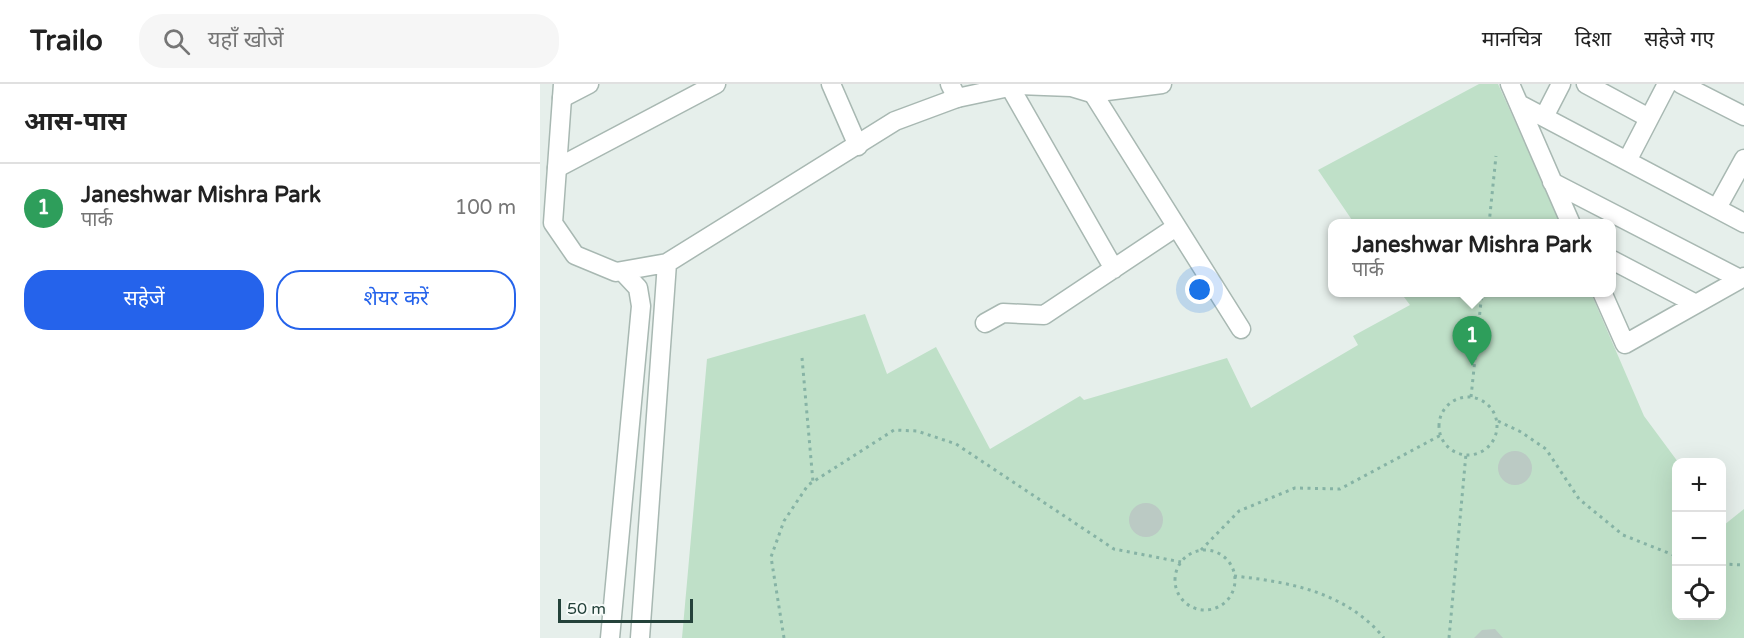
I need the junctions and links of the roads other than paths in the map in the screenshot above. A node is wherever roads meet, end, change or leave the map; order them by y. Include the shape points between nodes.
1 (589, 84) edge
2 (716, 84) edge
3 (831, 84) edge
4 (1162, 84) edge
5 (1510, 84) edge
6 (1561, 84) edge
7 (1586, 84) edge
8 (1667, 84) edge
9 (1682, 84) edge
10 (1010, 87) junction
11 (1089, 89) edge
12 (563, 91) edge
13 (953, 91) edge
14 (1519, 104) junction
15 (1744, 116) edge
16 (1544, 117) junction
17 (1649, 118) junction
18 (858, 146) junction
19 (1627, 161) junction
20 (1743, 165) edge
21 (557, 168) junction
22 (1552, 182) junction
23 (1717, 208) junction
24 (547, 218) edge
25 (1569, 219) edge
26 (1744, 223) edge
27 (1176, 227) junction
28 (667, 263) junction
29 (1616, 263) edge
30 (1114, 269) junction
31 (623, 272) junction
32 (1742, 278) edge
33 (1604, 297) edge
34 (1696, 304) junction
35 (985, 323) dead end
36 (1241, 329) dead end
37 (610, 638) edge
38 (640, 638) edge

1 - 12 street
2 - 21 street
3 - 18 street
4 - 11 street
5 - 14 street
6 - 16 street
7 - 17 street
8 - 17 street
9 - 15 street
10 - 11 street
10 - 13 street
10 - 30 street
11 - 27 street
12 - 21 street
13 - 18 street via 895,121
14 - 16 street
14 - 22 street
16 - 19 street
17 - 19 street
18 - 28 street
19 - 23 street
20 - 23 street
21 - 24 street
22 - 25 street
22 - 32 street
23 - 26 street
24 - 31 street via 575,255
27 - 30 street
27 - 36 street
28 - 31 street
28 - 38 street
29 - 34 street
30 - 35 street via 1044,315 1003,313
31 - 37 street via 638,288 641,306
32 - 34 street
33 - 34 street via 1625,344

